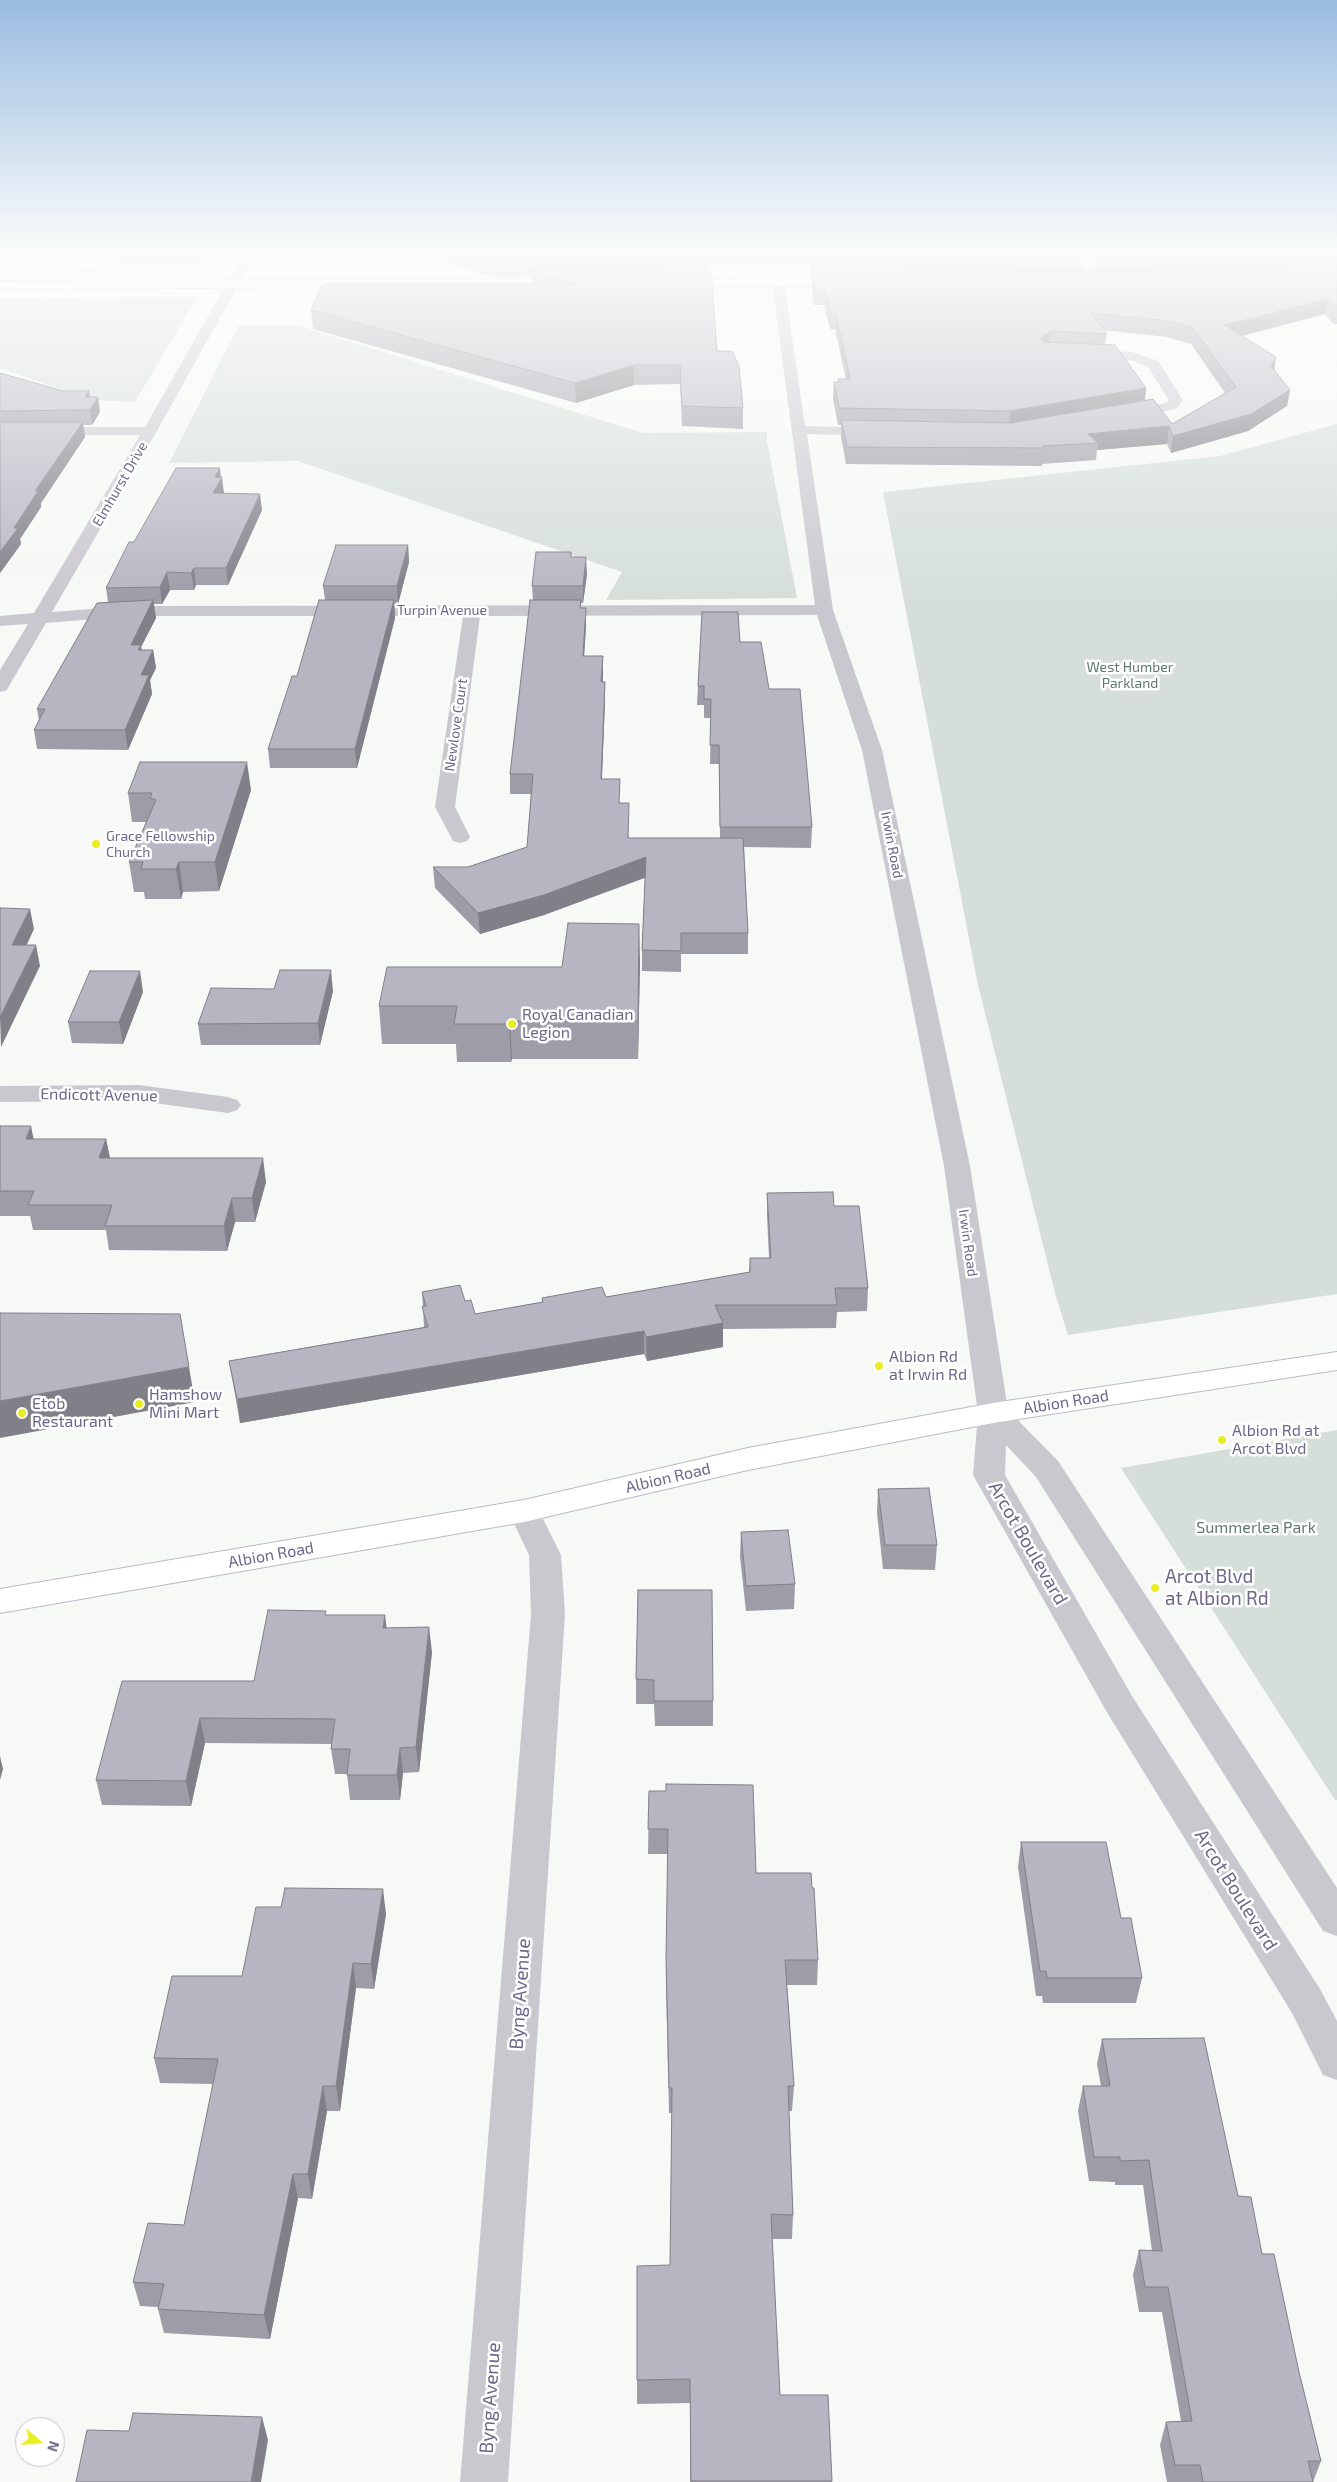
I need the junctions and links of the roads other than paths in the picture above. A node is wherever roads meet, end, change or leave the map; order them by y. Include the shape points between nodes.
1 (185, 369) edge
2 (791, 369) edge
3 (1156, 369) edge
4 (1105, 418) edge
5 (800, 430) junction
6 (0, 431) edge
7 (150, 431) junction
8 (889, 432) edge
9 (472, 610) junction
10 (824, 610) junction
11 (42, 618) junction
12 (0, 621) edge
13 (0, 686) edge
14 (460, 837) dead end
15 (0, 1094) edge
16 (228, 1105) dead end
17 (1337, 1360) edge
18 (993, 1413) junction
19 (524, 1511) junction
20 (0, 1601) edge
21 (1337, 1920) edge
22 (1337, 2062) edge
23 (484, 2482) edge

1 - 7 street, Elmhurst Drive
2 - 5 street, Irwin Road
3 - 4 street via 1176,400 1171,406
5 - 8 street
5 - 10 street, Irwin Road
6 - 7 street
7 - 11 street, Elmhurst Drive
9 - 10 street, Turpin Avenue
9 - 11 street, Turpin Avenue via 131,611
9 - 14 street, Newlove Court via 445,807
10 - 18 street, Irwin Road via 872,750 957,1166
11 - 12 street, Turpin Avenue
11 - 13 street, Elmhurst Drive
15 - 16 street, Endicott Avenue via 139,1093
17 - 18 main road, Albion Road
18 - 19 main road, Albion Road via 748,1459
18 - 21 street via 1047,1468
18 - 22 street, Arcot Boulevard via 989,1476 1120,1705 1306,2001
19 - 20 main road, Albion Road
19 - 23 street, Byng Avenue via 545,1555 548,1614

